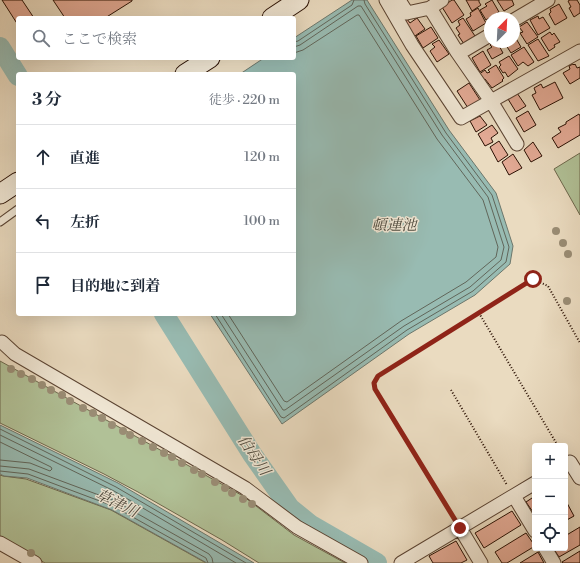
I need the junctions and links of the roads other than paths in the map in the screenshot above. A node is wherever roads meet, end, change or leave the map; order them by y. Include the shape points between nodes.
1 (299, 0) edge
2 (386, 0) edge
3 (399, 0) edge
4 (442, 0) edge
5 (548, 0) edge
6 (430, 8) junction
7 (275, 16) edge
8 (520, 16) edge
9 (484, 39) edge
10 (580, 51) edge
11 (457, 52) junction
12 (207, 60) edge
13 (188, 72) edge
14 (491, 101) junction
15 (517, 144) dead end
16 (16, 183) edge
17 (0, 194) edge
18 (16, 210) edge
19 (0, 222) edge
20 (0, 346) edge
21 (572, 461) edge
22 (580, 478) edge
23 (532, 485) edge
24 (245, 491) junction
25 (514, 496) junction
26 (532, 526) edge
27 (460, 528) junction
28 (0, 543) edge
29 (547, 551) edge
30 (35, 563) edge
31 (348, 563) edge
32 (361, 563) edge
33 (401, 563) edge
34 (481, 563) edge
35 (554, 563) edge

1 - 7 street
2 - 14 street via 412,45 461,118
3 - 6 street via 407,13
4 - 6 street
5 - 8 street
6 - 11 street
9 - 11 street
10 - 14 street
11 - 14 street
12 - 13 street
14 - 15 street
16 - 17 street
18 - 19 lane
20 - 24 street
21 - 22 street
23 - 25 street
24 - 31 street via 295,533
24 - 32 street via 297,527
25 - 26 street
25 - 27 street
27 - 33 street
27 - 34 street
28 - 30 street
29 - 35 street

